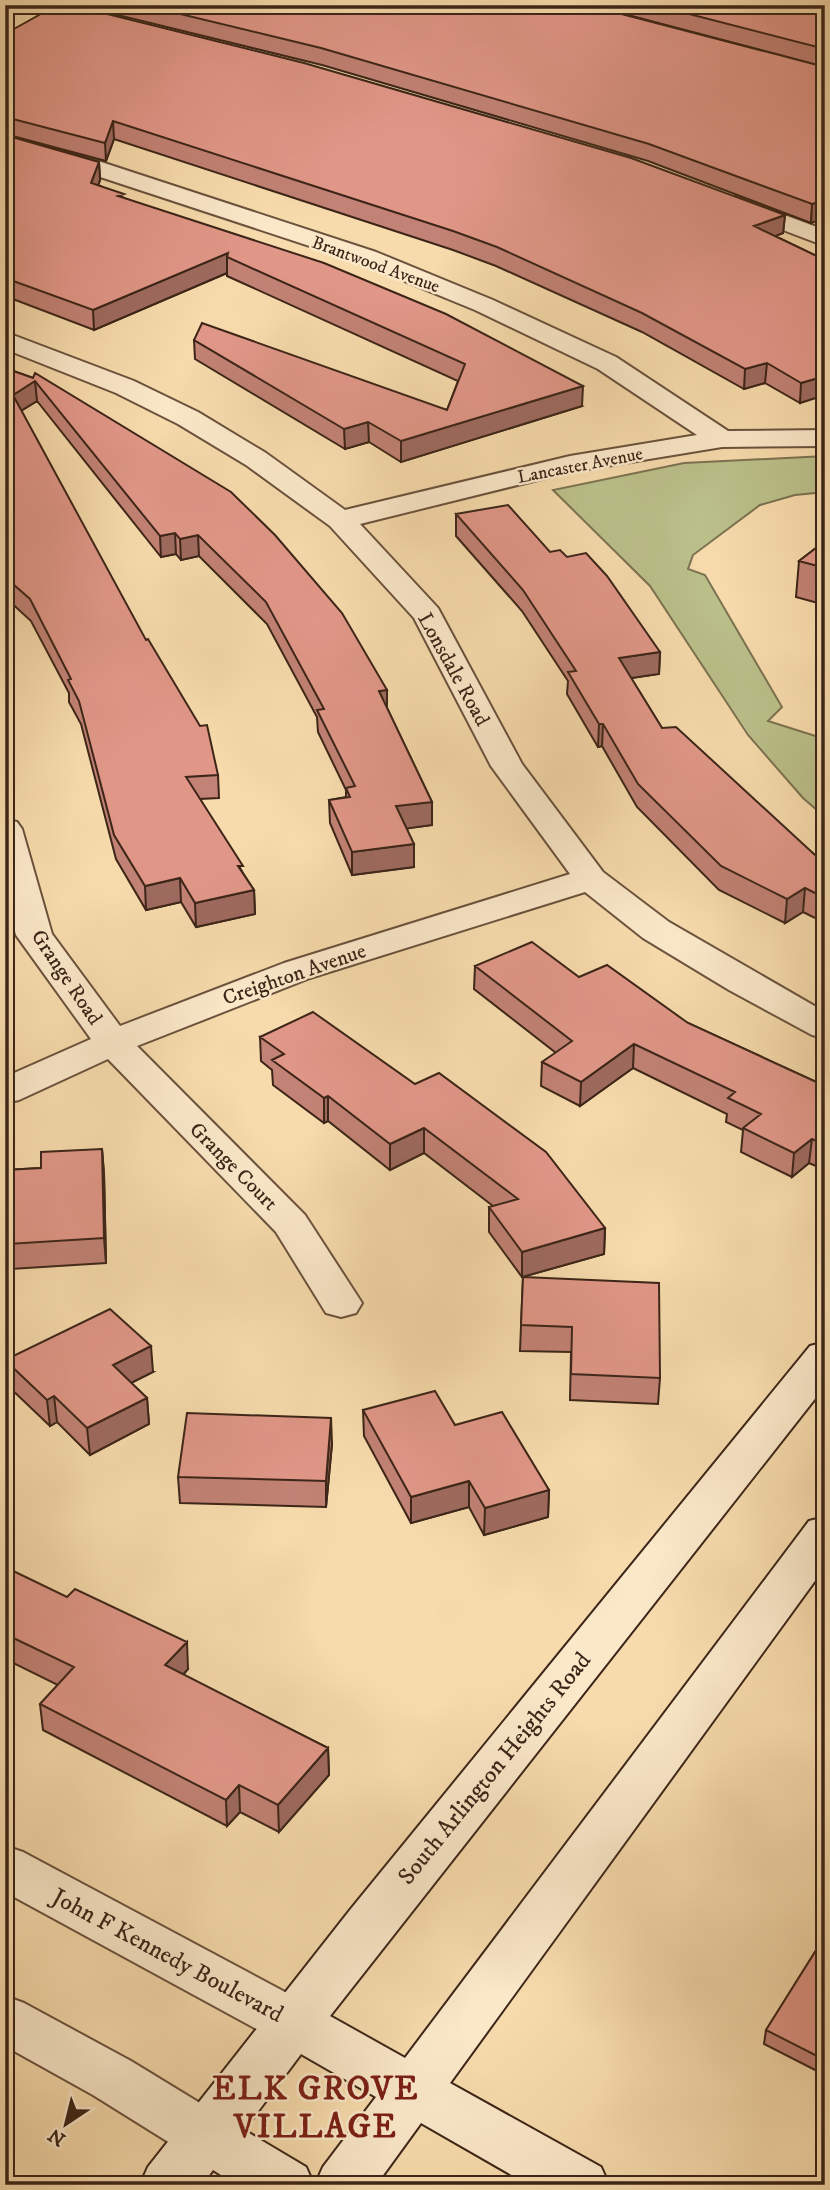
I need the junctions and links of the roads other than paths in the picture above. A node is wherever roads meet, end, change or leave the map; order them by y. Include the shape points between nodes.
1 (16, 5) edge
2 (39, 5) edge
3 (5, 10) edge
4 (126, 26) edge
5 (5, 143) edge
6 (718, 197) edge
7 (825, 239) edge
8 (5, 340) edge
9 (825, 438) edge
10 (722, 439) junction
11 (340, 520) junction
12 (5, 829) edge
13 (591, 879) junction
14 (825, 1027) edge
15 (112, 1042) junction
16 (5, 1092) edge
17 (341, 1303) dead end
18 (825, 1356) edge
19 (825, 1533) edge
20 (5, 1867) edge
21 (5, 2019) edge
22 (293, 2023) junction
23 (414, 2090) junction
24 (206, 2136) junction
25 (168, 2185) edge
26 (286, 2185) edge
27 (343, 2185) edge
28 (581, 2185) edge

1 - 3 street
2 - 4 street
5 - 10 street, Brantwood Avenue via 87,165 367,257 484,305 607,363
6 - 7 street
8 - 11 street, Lonsdale Road via 125,387 188,418 256,458
9 - 10 street, Lancaster Avenue
10 - 11 street, Lancaster Avenue via 570,464
11 - 13 street, Lonsdale Road via 427,614 507,766
12 - 15 street, Grange Road via 34,935
13 - 14 street, Lonsdale Road via 656,929
13 - 15 street, Creighton Avenue via 255,985
15 - 16 street, Creighton Avenue
15 - 17 street, Grange Court via 291,1224
18 - 22 street, South Arlington Heights Road
19 - 23 street
20 - 22 street, John F Kennedy Boulevard
21 - 24 street
22 - 23 street, John F Kennedy Boulevard
22 - 24 street, South Arlington Heights Road
23 - 27 street
23 - 28 street, John F Kennedy Boulevard
24 - 25 street, South Arlington Heights Road
24 - 26 street

